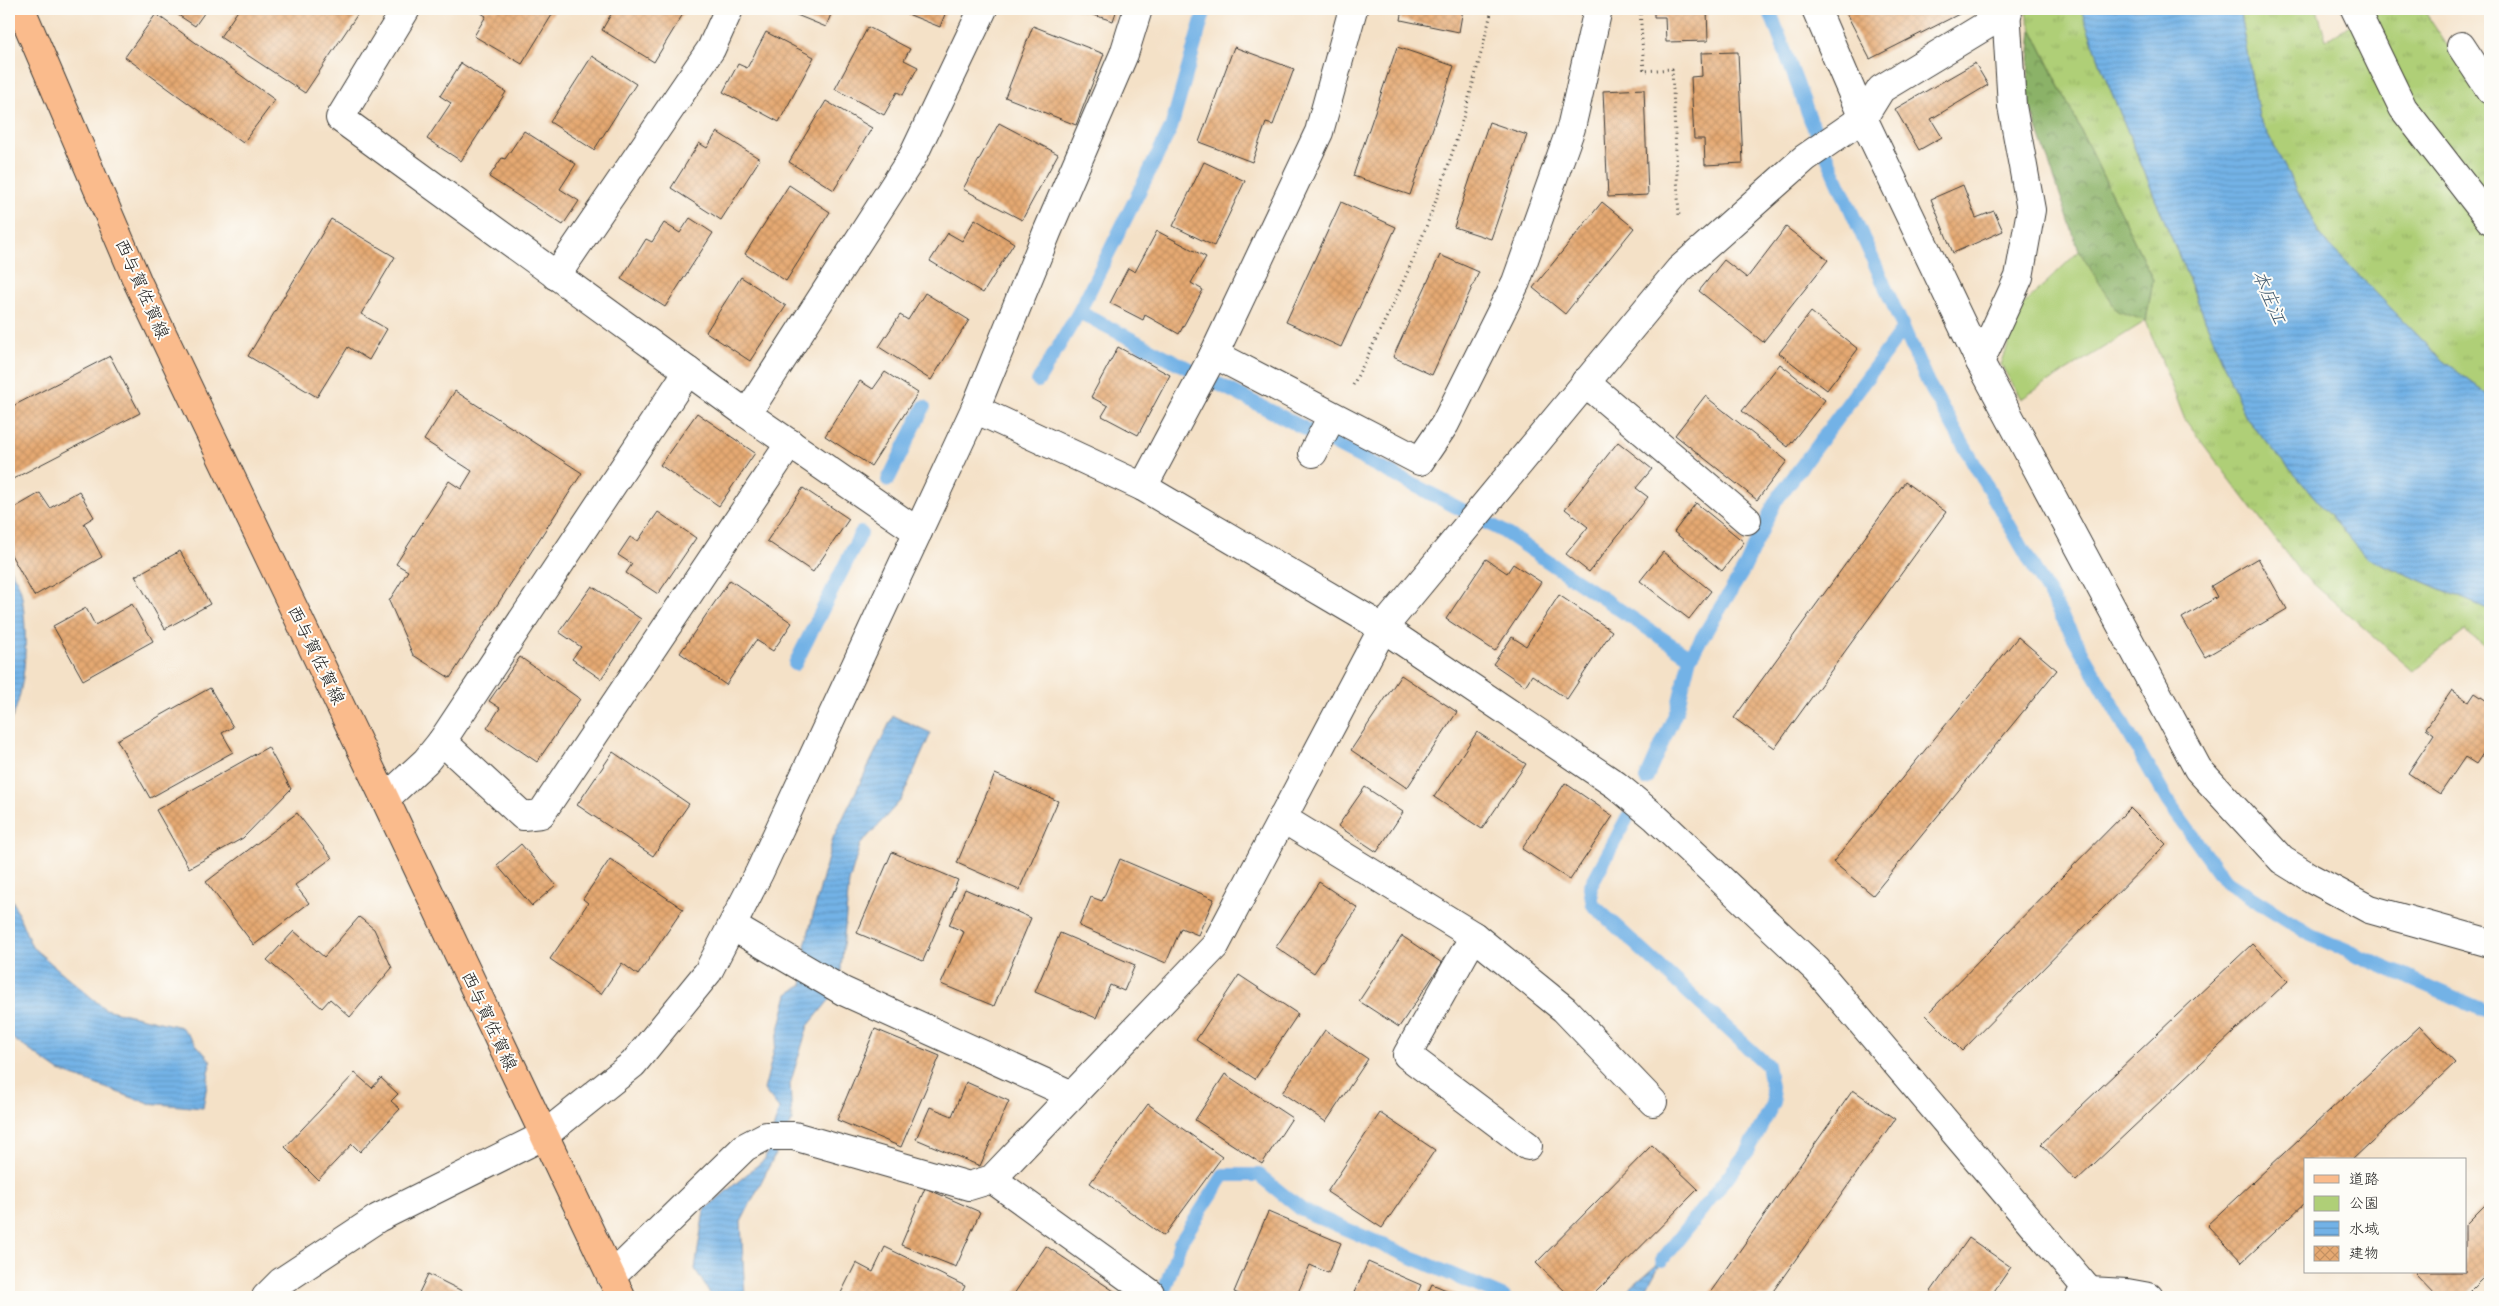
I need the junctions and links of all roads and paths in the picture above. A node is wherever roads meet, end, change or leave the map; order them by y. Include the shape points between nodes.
1 (22, 9) edge
2 (406, 9) edge
3 (729, 9) edge
4 (983, 9) edge
5 (1138, 9) edge
6 (1353, 9) edge
7 (1492, 9) edge
8 (1598, 9) edge
9 (1816, 9) edge
10 (2355, 9) edge
11 (2007, 10) edge
12 (2461, 46) dead end
13 (2490, 90) edge
14 (1863, 118) junction
15 (2490, 220) edge
16 (556, 276) junction
17 (1211, 359) junction
18 (1980, 362) junction
19 (688, 371) junction
20 (1585, 382) junction
21 (1350, 391) dead end
22 (975, 409) junction
23 (747, 414) junction
24 (1332, 416) junction
25 (790, 443) junction
26 (1313, 453) dead end
27 (1143, 487) junction
28 (1747, 520) dead end
29 (918, 532) junction
30 (1383, 628) junction
31 (442, 741) junction
32 (385, 799) junction
33 (1282, 818) junction
34 (732, 926) junction
35 (1474, 936) junction
36 (2490, 944) edge
37 (1072, 1096) junction
38 (1653, 1102) dead end
39 (543, 1136) junction
40 (1528, 1146) dead end
41 (992, 1179) junction
42 (616, 1287) edge
43 (1150, 1293) dead end
44 (2084, 1294) edge
45 (266, 1297) edge
46 (2149, 1297) edge

1 - 32 main road, 西与賀佐賀線 via 138,284
2 - 16 street via 340,118
3 - 16 street via 711,49
4 - 23 street via 913,156
5 - 22 street via 1124,54
6 - 17 street via 1319,132
7 - 21 path via 1470,98 1429,220
8 - 24 street via 1571,128 1516,282 1444,424 1425,454 1420,461
9 - 14 street
10 - 15 street via 2403,108
11 - 14 street via 1881,89
11 - 18 street via 2012,106 2031,210 2019,277
12 - 13 street
14 - 18 street
14 - 20 street via 1805,158 1679,270
16 - 19 street
17 - 24 street
17 - 27 street
18 - 36 street via 2198,769 2282,860 2311,878 2368,909
19 - 23 street
19 - 31 street
20 - 28 street
20 - 30 street
22 - 27 street
22 - 29 street
23 - 25 street
24 - 26 street
25 - 29 street
25 - 31 street via 541,814 523,816
27 - 30 street
29 - 34 street
30 - 33 street
30 - 44 street via 1616,785 1656,818 1817,970
31 - 32 street via 426,761
32 - 39 main road, 西与賀佐賀線
33 - 35 street
33 - 37 street via 1215,946
34 - 37 street via 843,991
34 - 39 street via 708,972 633,1064
35 - 38 street via 1564,1009
35 - 40 street via 1406,1055
37 - 41 street
39 - 42 main road, 西与賀佐賀線
39 - 45 street via 378,1218 281,1282
41 - 42 street via 969,1186 794,1136 766,1136 745,1147
41 - 43 street
44 - 46 street via 2127,1293

